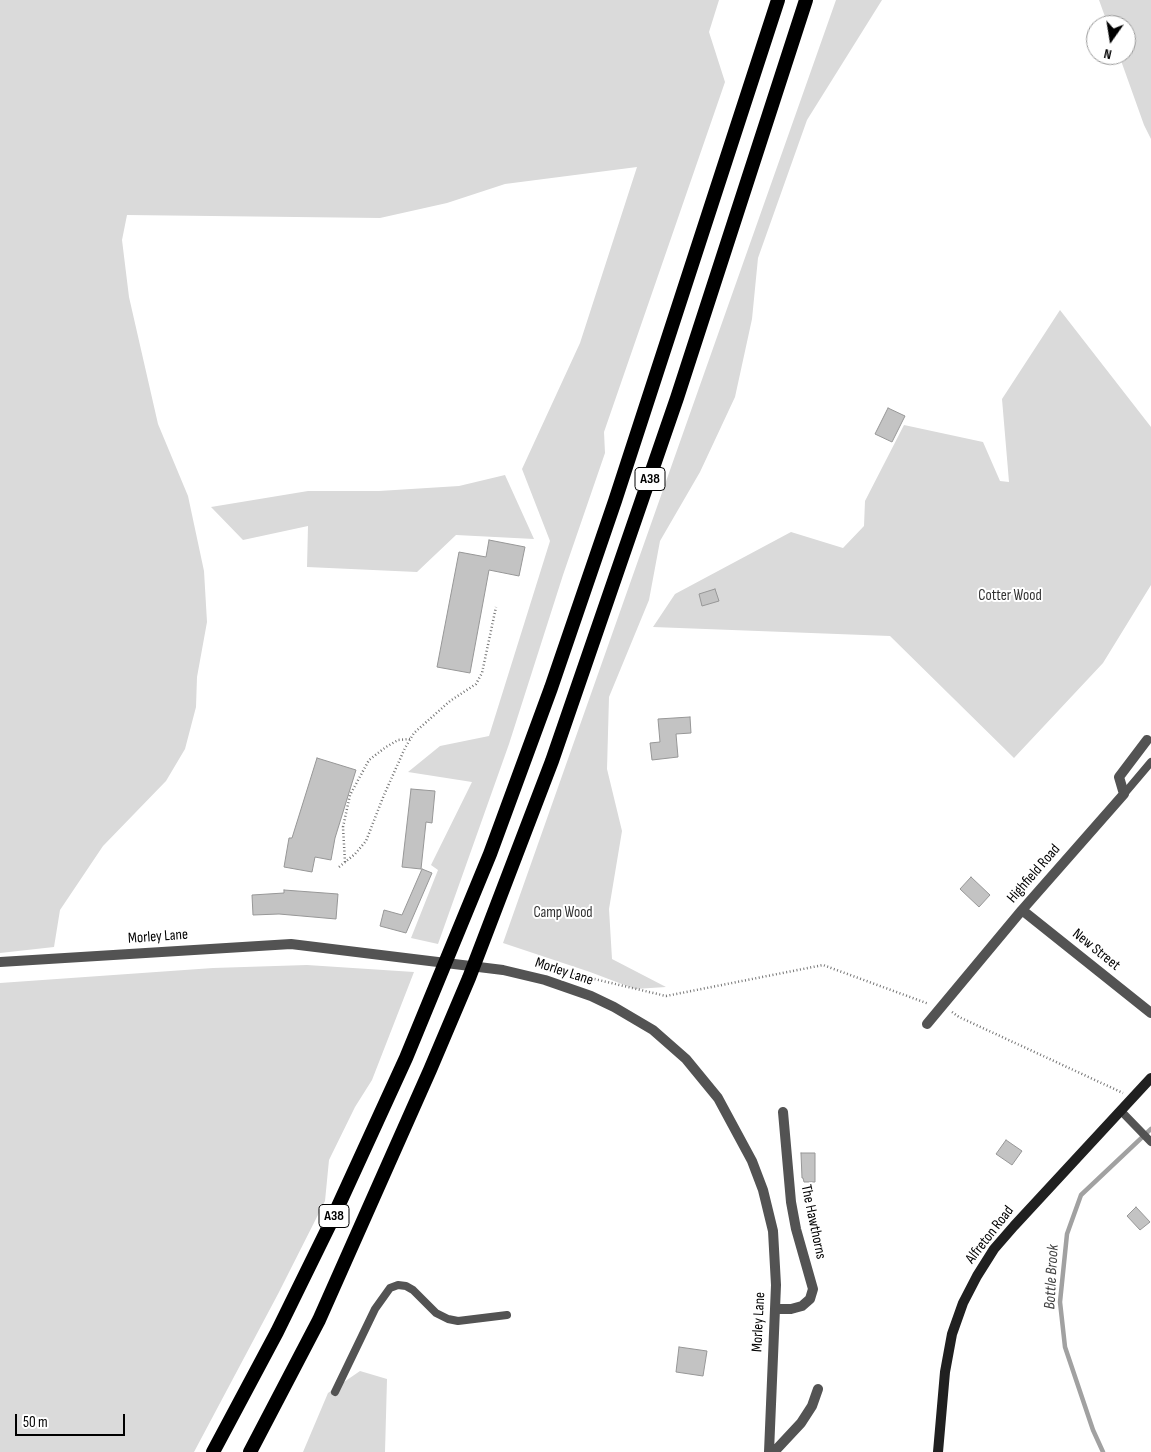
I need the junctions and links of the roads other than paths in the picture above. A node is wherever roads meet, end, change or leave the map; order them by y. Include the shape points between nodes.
1 (778, 0) edge
2 (806, 0) edge
3 (1147, 740) dead end
4 (1151, 762) edge
5 (1124, 794) junction
6 (1022, 910) junction
7 (0, 962) edge
8 (1151, 1013) edge
9 (927, 1024) dead end
10 (1151, 1078) edge
11 (1121, 1111) junction
12 (783, 1112) dead end
13 (1151, 1141) edge
14 (775, 1309) junction
15 (507, 1315) dead end
16 (818, 1389) dead end
17 (335, 1392) dead end
18 (213, 1452) edge
19 (250, 1452) edge
20 (769, 1452) edge
21 (774, 1452) edge
22 (938, 1452) edge

1 - 18 highway, A38 via 654,384 571,630 490,854 406,1058 330,1224 278,1332
2 - 19 highway, A38 via 598,632 469,978 319,1320
3 - 5 street via 1119,777
4 - 5 lane
5 - 6 street, Highfield Road
6 - 8 street, New Street
6 - 9 street, Highfield Road
7 - 14 street, Morley Lane via 290,944 503,970 556,983 591,996 653,1030 692,1065 718,1098 764,1190 775,1252
10 - 11 main road, Alfreton Road
11 - 13 lane
11 - 22 main road, Alfreton Road via 1014,1226 977,1276 952,1334
12 - 14 street, The Hawthorns via 791,1202 813,1290 810,1299 802,1306
14 - 20 street, Morley Lane
15 - 17 lane via 458,1321 448,1319 436,1313 406,1286 390,1288 375,1309
16 - 21 street via 801,1423

